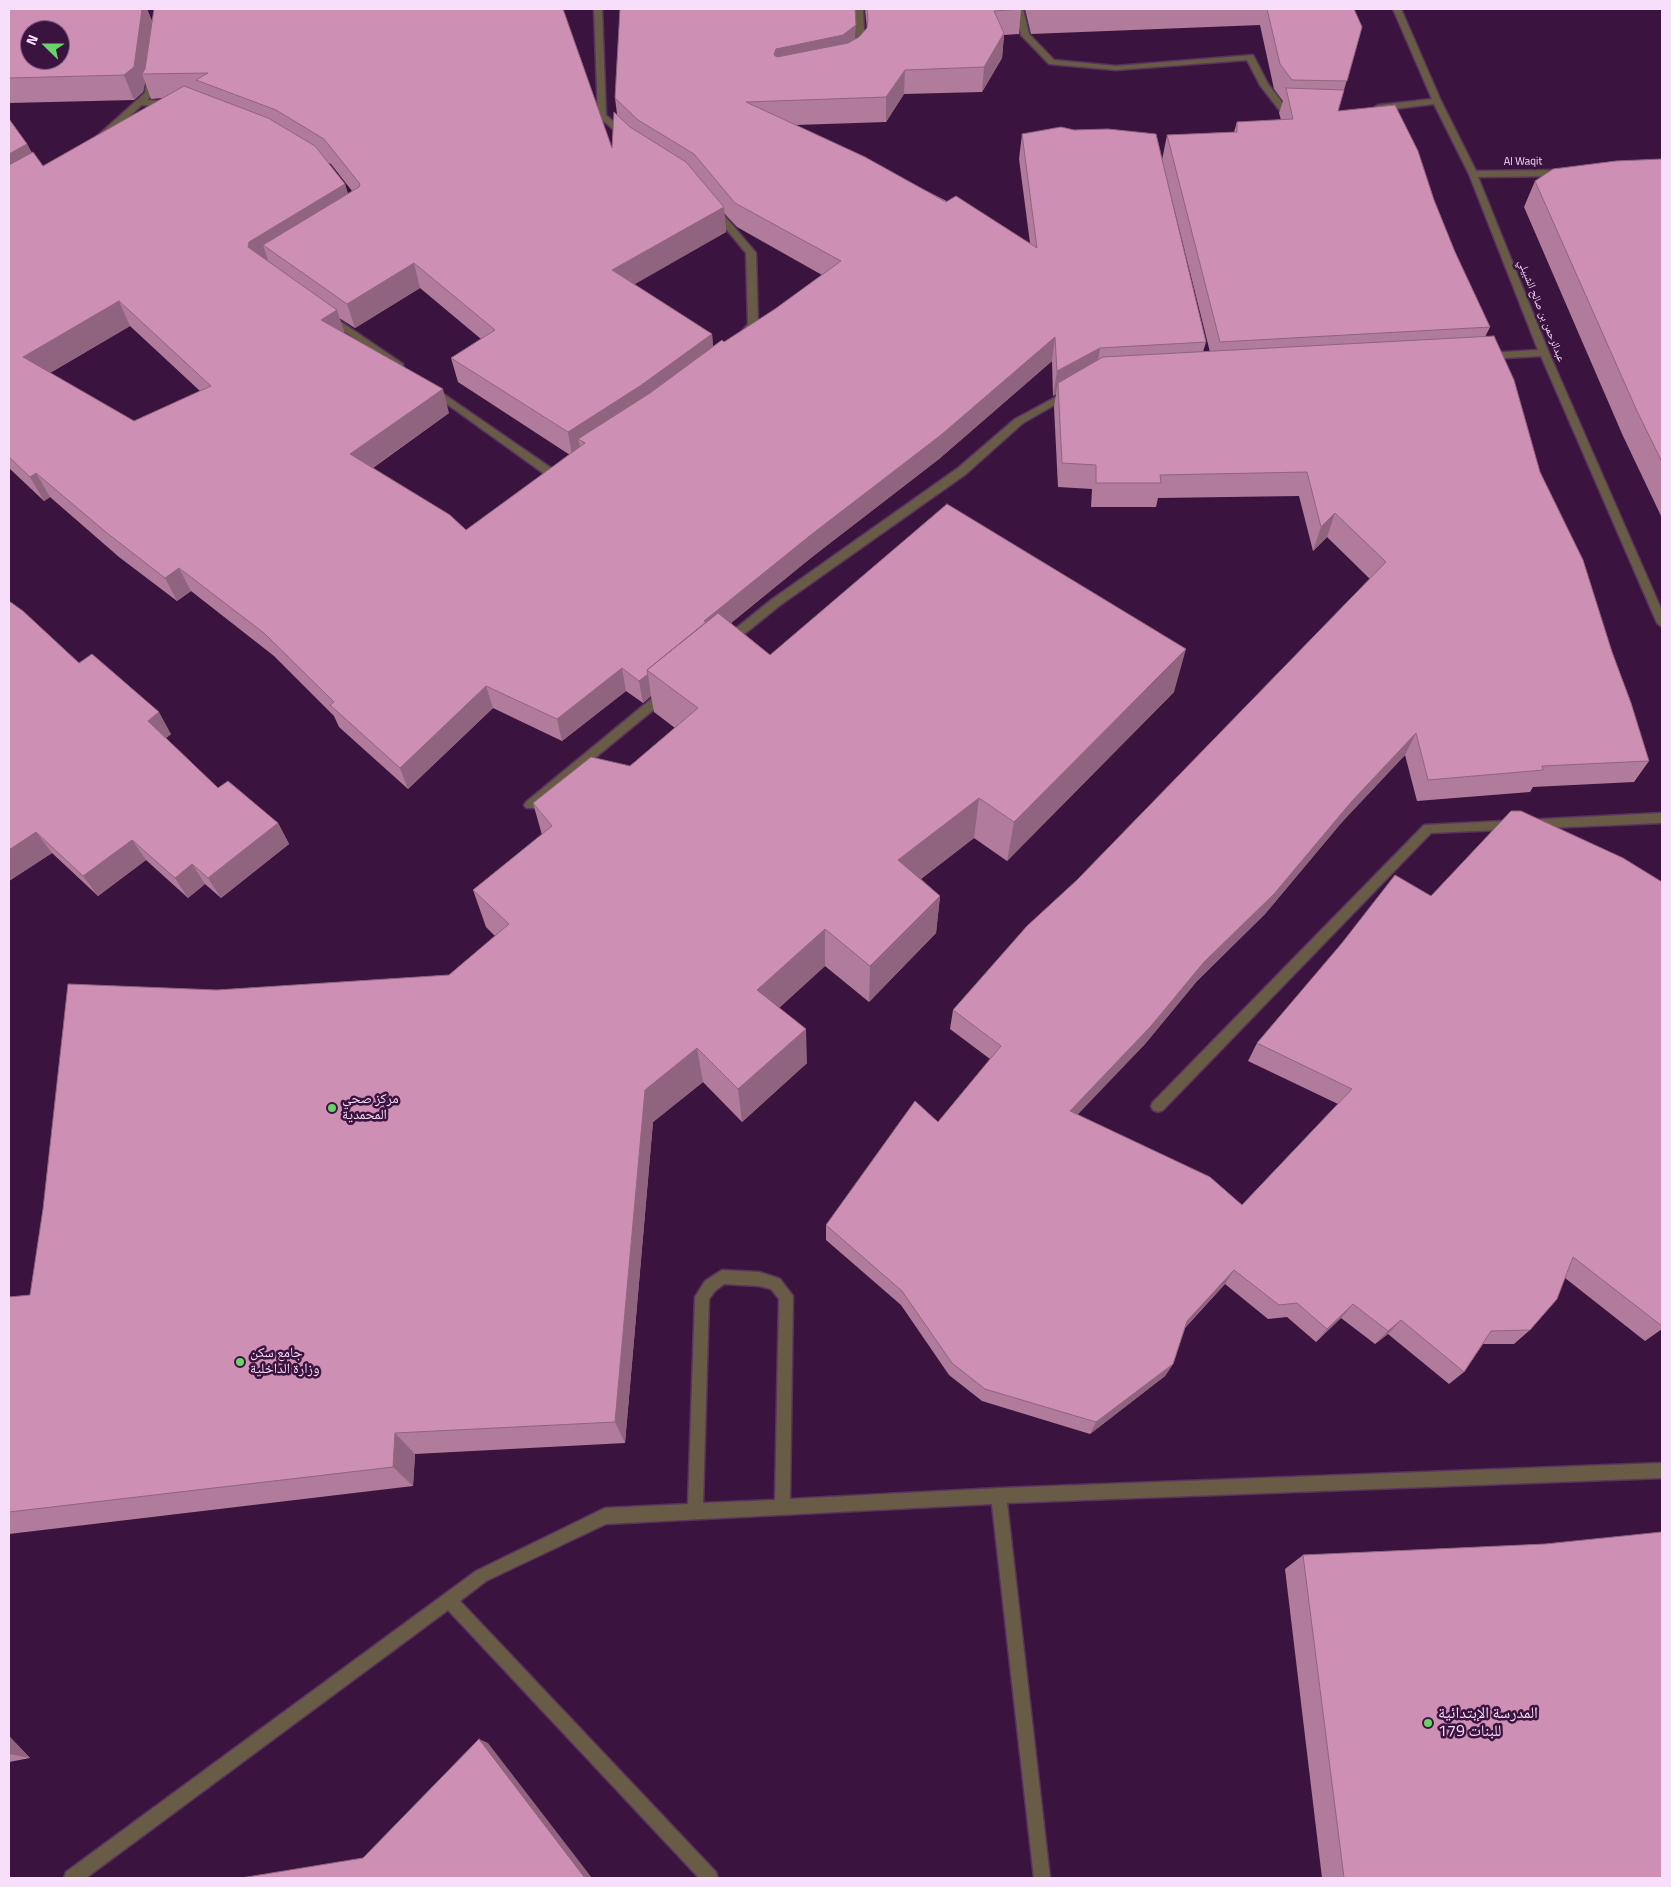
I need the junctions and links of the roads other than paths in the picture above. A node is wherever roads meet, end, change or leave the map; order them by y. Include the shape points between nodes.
1 (598, 9) edge
2 (859, 9) edge
3 (1020, 9) edge
4 (1397, 9) edge
5 (854, 59) edge
6 (152, 65) edge
7 (1436, 101) junction
8 (140, 102) junction
9 (180, 106) edge
10 (1372, 109) edge
11 (1310, 110) edge
12 (630, 142) edge
13 (92, 145) edge
14 (1573, 173) edge
15 (1473, 174) junction
16 (710, 204) edge
17 (319, 310) edge
18 (735, 345) edge
19 (1544, 353) junction
20 (1475, 357) edge
21 (408, 372) edge
22 (424, 384) edge
23 (1079, 387) edge
24 (570, 464) edge
25 (1662, 623) edge
26 (722, 647) edge
27 (676, 685) edge
28 (530, 805) dead end
29 (1662, 818) edge
30 (1158, 1106) dead end
31 (1662, 1471) edge
32 (999, 1496) junction
33 (782, 1507) junction
34 (695, 1512) junction
35 (449, 1600) junction
36 (72, 1878) edge
37 (710, 1878) edge
38 (1042, 1878) edge

1 - 12 street via 602,116
2 - 5 street via 862,44 861,52
3 - 11 street via 1025,35 1052,62 1116,68 1250,57 1264,85 1283,109
4 - 7 street, عبدالرحمن بن صالح الشبيلي
6 - 8 street via 149,94
7 - 10 street
7 - 15 street, عبدالرحمن بن صالح الشبيلي
8 - 9 street
8 - 13 street
14 - 15 street, Al Waqit
15 - 19 street, عبدالرحمن بن صالح الشبيلي
16 - 18 street via 751,253 753,325
17 - 21 street
19 - 20 street
19 - 25 street, عبدالرحمن بن صالح الشبيلي
22 - 24 street via 554,474
23 - 26 street via 1019,421 962,471 775,602
27 - 28 street
29 - 30 street via 1428,828
31 - 32 street
32 - 33 street
32 - 38 street
33 - 34 street
33 - 34 street via 786,1296 775,1284 722,1277 702,1297
34 - 35 street via 605,1516 481,1576
35 - 36 street
35 - 37 street

